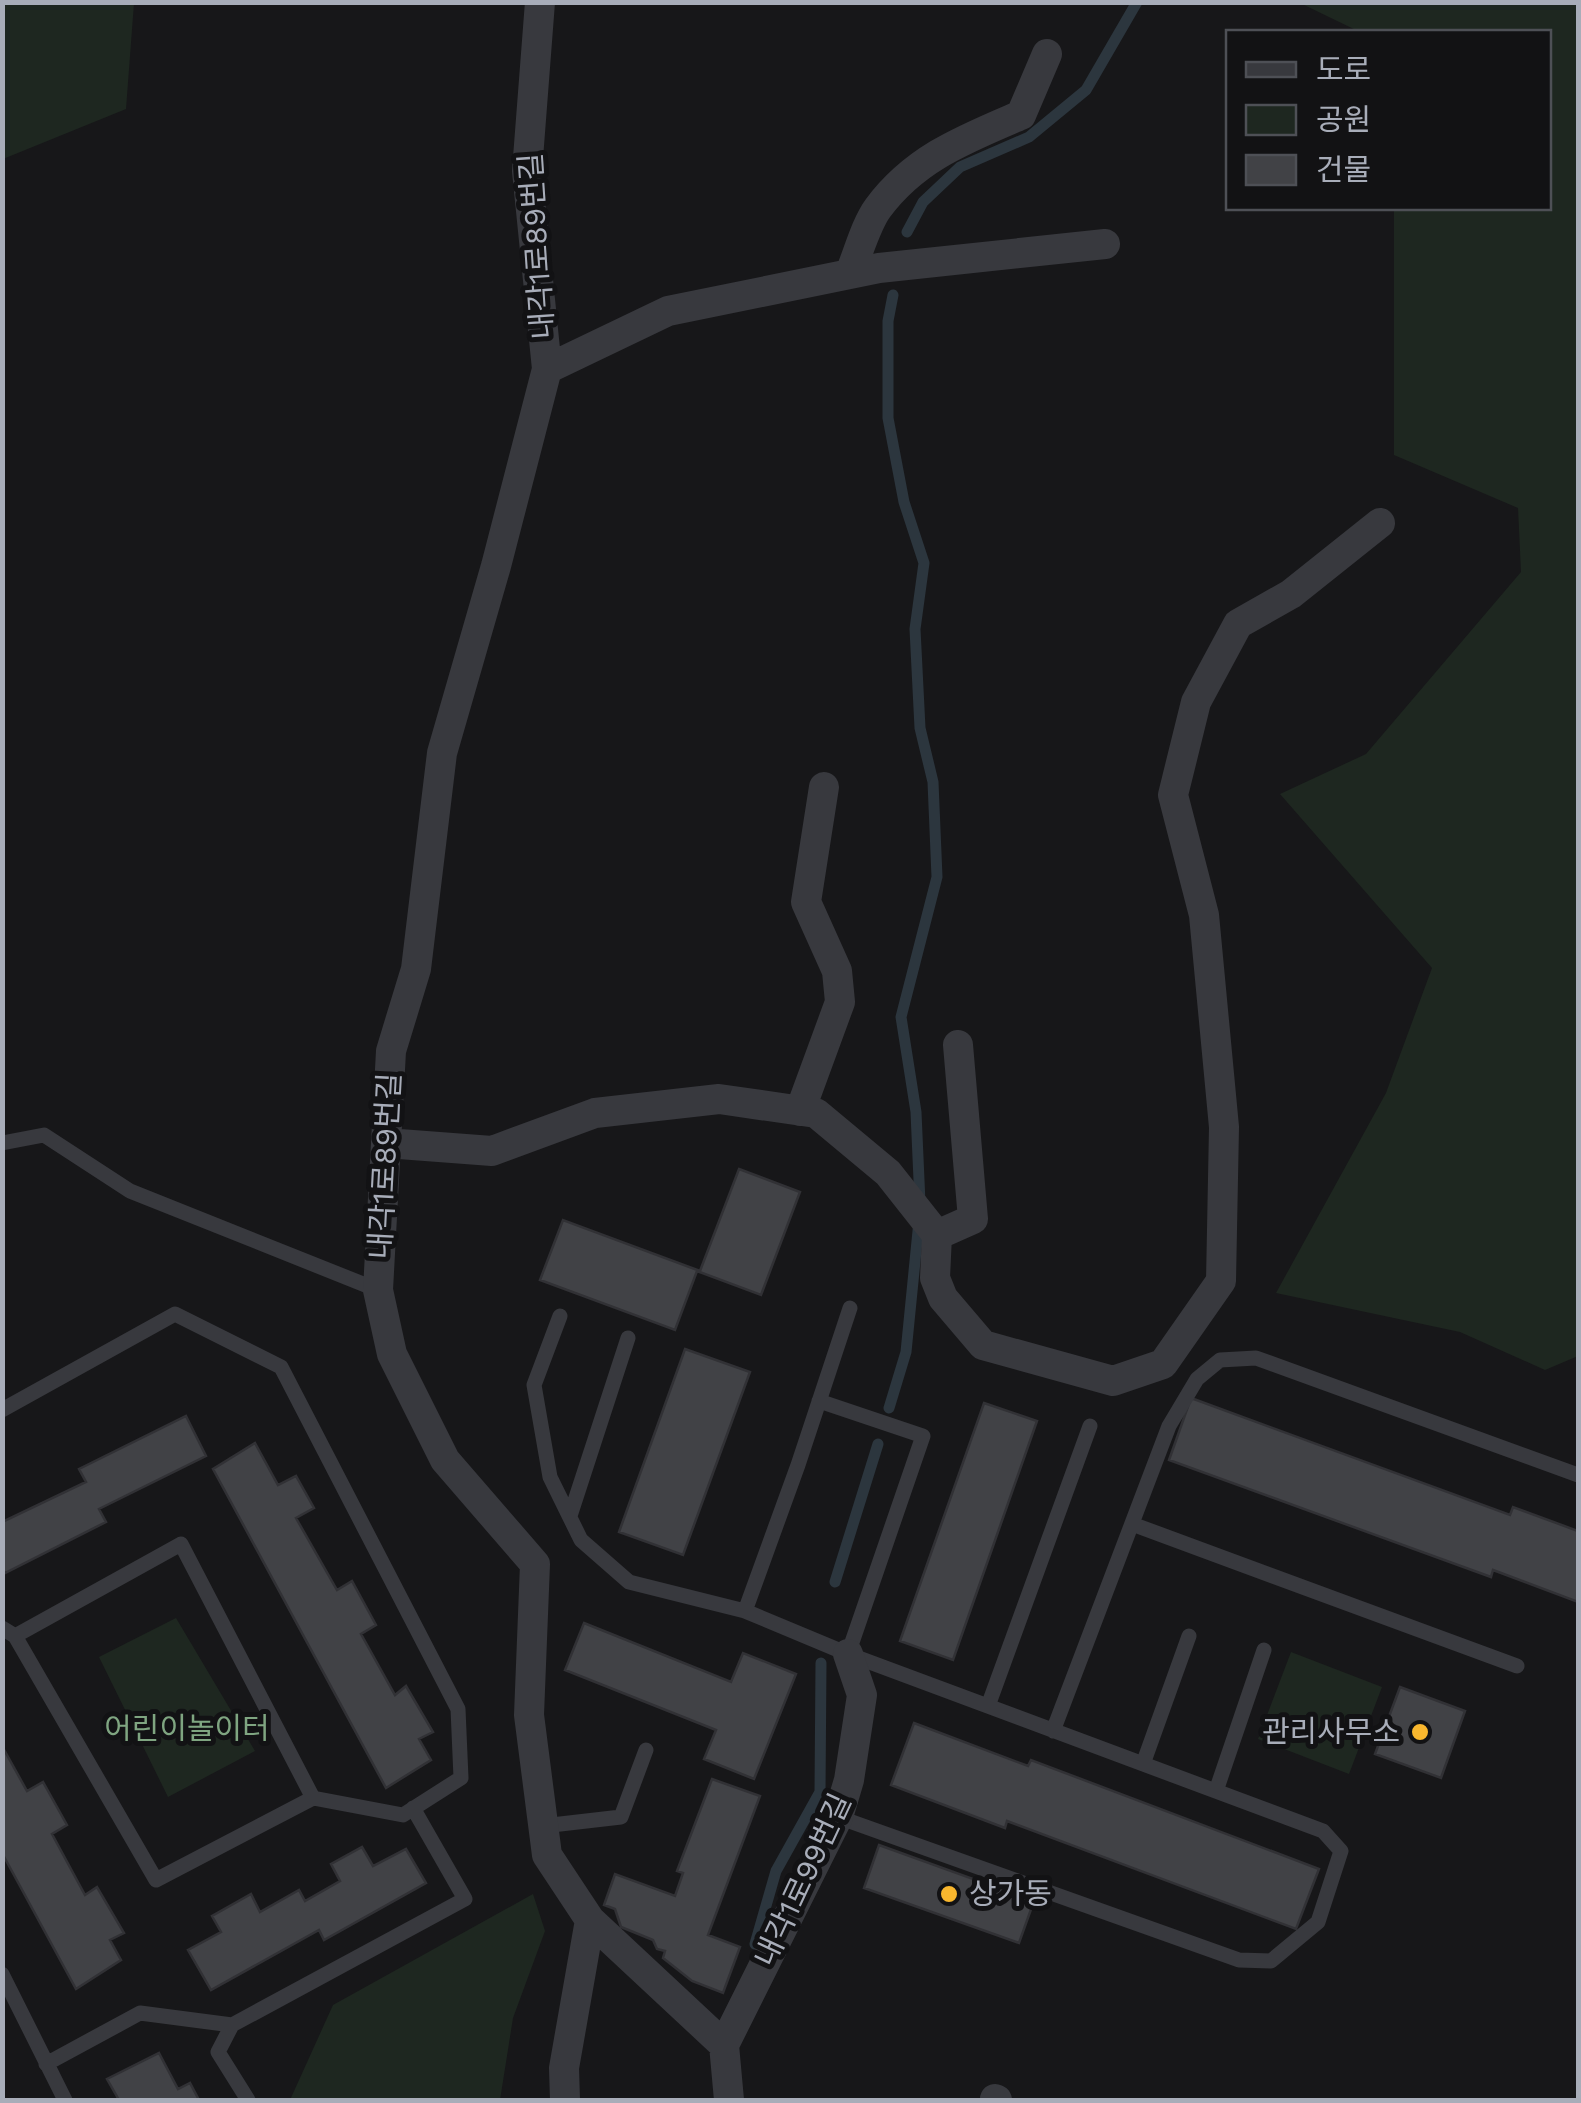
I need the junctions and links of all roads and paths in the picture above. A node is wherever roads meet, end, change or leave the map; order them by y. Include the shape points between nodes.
1 (540, 2) edge
2 (1047, 54) dead end
3 (1105, 244) dead end
4 (850, 273) junction
5 (547, 370) junction
6 (1380, 523) dead end
7 (824, 787) dead end
8 (958, 1045) dead end
9 (800, 1110) junction
10 (2, 1143) edge
11 (386, 1143) junction
12 (936, 1235) junction
13 (378, 1290) junction
14 (850, 1308) dead end
15 (560, 1316) dead end
16 (628, 1338) dead end
17 (819, 1401) junction
18 (2, 1410) edge
19 (1090, 1426) dead end
20 (1578, 1474) edge
21 (570, 1516) junction
22 (1132, 1524) junction
23 (745, 1612) junction
24 (9, 1632) edge
25 (1188, 1636) dead end
26 (1264, 1650) dead end
27 (848, 1654) junction
28 (1517, 1666) dead end
29 (988, 1706) junction
30 (1053, 1731) junction
31 (646, 1750) dead end
32 (1143, 1764) junction
33 (1216, 1791) junction
34 (313, 1798) junction
35 (412, 1808) junction
36 (838, 1817) junction
37 (543, 1826) junction
38 (590, 1920) junction
39 (2, 1974) edge
40 (232, 2025) junction
41 (724, 2045) junction
42 (46, 2064) junction
43 (65, 2100) edge
44 (248, 2100) edge
45 (565, 2100) edge
46 (729, 2100) edge

1 - 5 street, 내각1로89번길 via 527,171
2 - 4 street via 1021,115 917,166 875,210
3 - 4 street, 내각1로89번길
4 - 5 street, 내각1로89번길 via 668,311
5 - 11 street, 내각1로89번길 via 442,752 416,969 391,1050
6 - 12 street via 1291,594 1238,624 1196,702 1174,795 1204,915 1224,1126 1221,1281 1163,1364 1114,1380 983,1345 943,1298 935,1278
7 - 9 street via 806,902 837,971 840,1002
8 - 12 street via 973,1220
9 - 11 street via 718,1099 595,1113 492,1151
9 - 12 street via 816,1113 888,1173
10 - 13 lane via 44,1135 130,1191
11 - 13 street, 내각1로89번길
13 - 37 street, 내각1로89번길 via 392,1354 445,1460 535,1564 529,1715
14 - 17 lane
15 - 21 lane via 534,1384 550,1477
16 - 21 lane
17 - 23 lane
17 - 27 lane via 923,1436
18 - 35 lane via 175,1314 281,1366 458,1708 460,1778
19 - 29 lane
20 - 22 lane via 1256,1358 1220,1360 1197,1379 1169,1426
21 - 23 lane via 581,1540 629,1582
22 - 28 lane
22 - 30 lane
23 - 27 lane
24 - 34 lane via 156,1880
24 - 34 lane via 181,1544
25 - 32 lane
26 - 33 lane
27 - 29 lane
27 - 36 street, 내각1로99번길 via 862,1695
29 - 30 lane
30 - 32 lane
31 - 37 lane via 620,1816
32 - 33 lane
33 - 36 lane via 1324,1831 1341,1851 1318,1922 1271,1961 1238,1960
34 - 35 lane via 403,1814
35 - 40 lane via 465,1899
36 - 41 street, 내각1로99번길
37 - 38 street, 내각1로89번길 via 547,1855
38 - 41 street, 내각1로89번길
38 - 45 street via 564,2068
39 - 42 lane
40 - 42 lane via 140,2013
40 - 44 lane via 218,2052
41 - 46 street
42 - 43 lane

